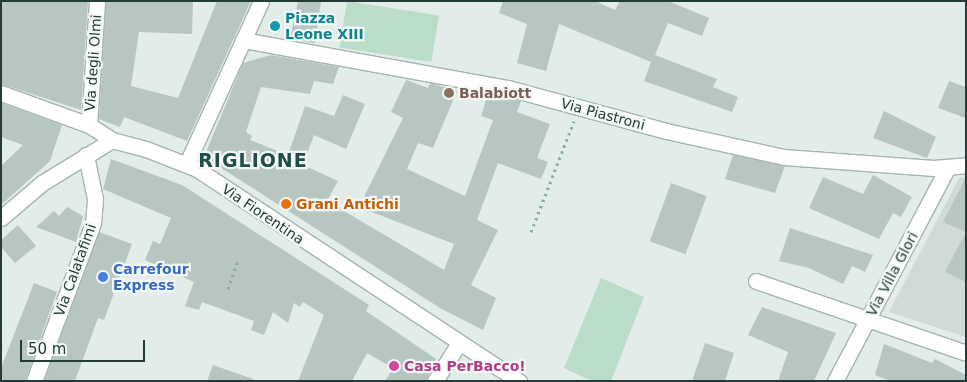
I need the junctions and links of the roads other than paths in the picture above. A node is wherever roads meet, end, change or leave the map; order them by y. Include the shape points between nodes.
1 (98, 1) edge
2 (261, 1) edge
3 (243, 40) junction
4 (1, 92) edge
5 (89, 125) junction
6 (112, 140) junction
7 (86, 155) junction
8 (187, 163) junction
9 (966, 165) edge
10 (948, 167) junction
11 (1, 218) edge
12 (756, 281) dead end
13 (868, 318) junction
14 (458, 343) junction
15 (966, 353) edge
16 (34, 381) edge
17 (435, 381) edge
18 (519, 381) edge
19 (835, 381) edge

1 - 5 street, Via degli Olmi
2 - 3 street
3 - 8 street
3 - 10 street, Via Piastroni via 464,79 784,157
4 - 5 street, Via Fiorentina
5 - 6 street, Via Fiorentina
6 - 7 street
6 - 8 street, Via Fiorentina
7 - 11 street via 42,182
7 - 16 street, Via Calatafimi via 95,199 93,223
8 - 14 street, Via Fiorentina
9 - 10 street, Via Piastroni
10 - 13 street, Via Villa Glori
12 - 13 street
13 - 15 street
13 - 19 street, Via Villa Glori
14 - 17 street
14 - 18 street, Via Fiorentina

